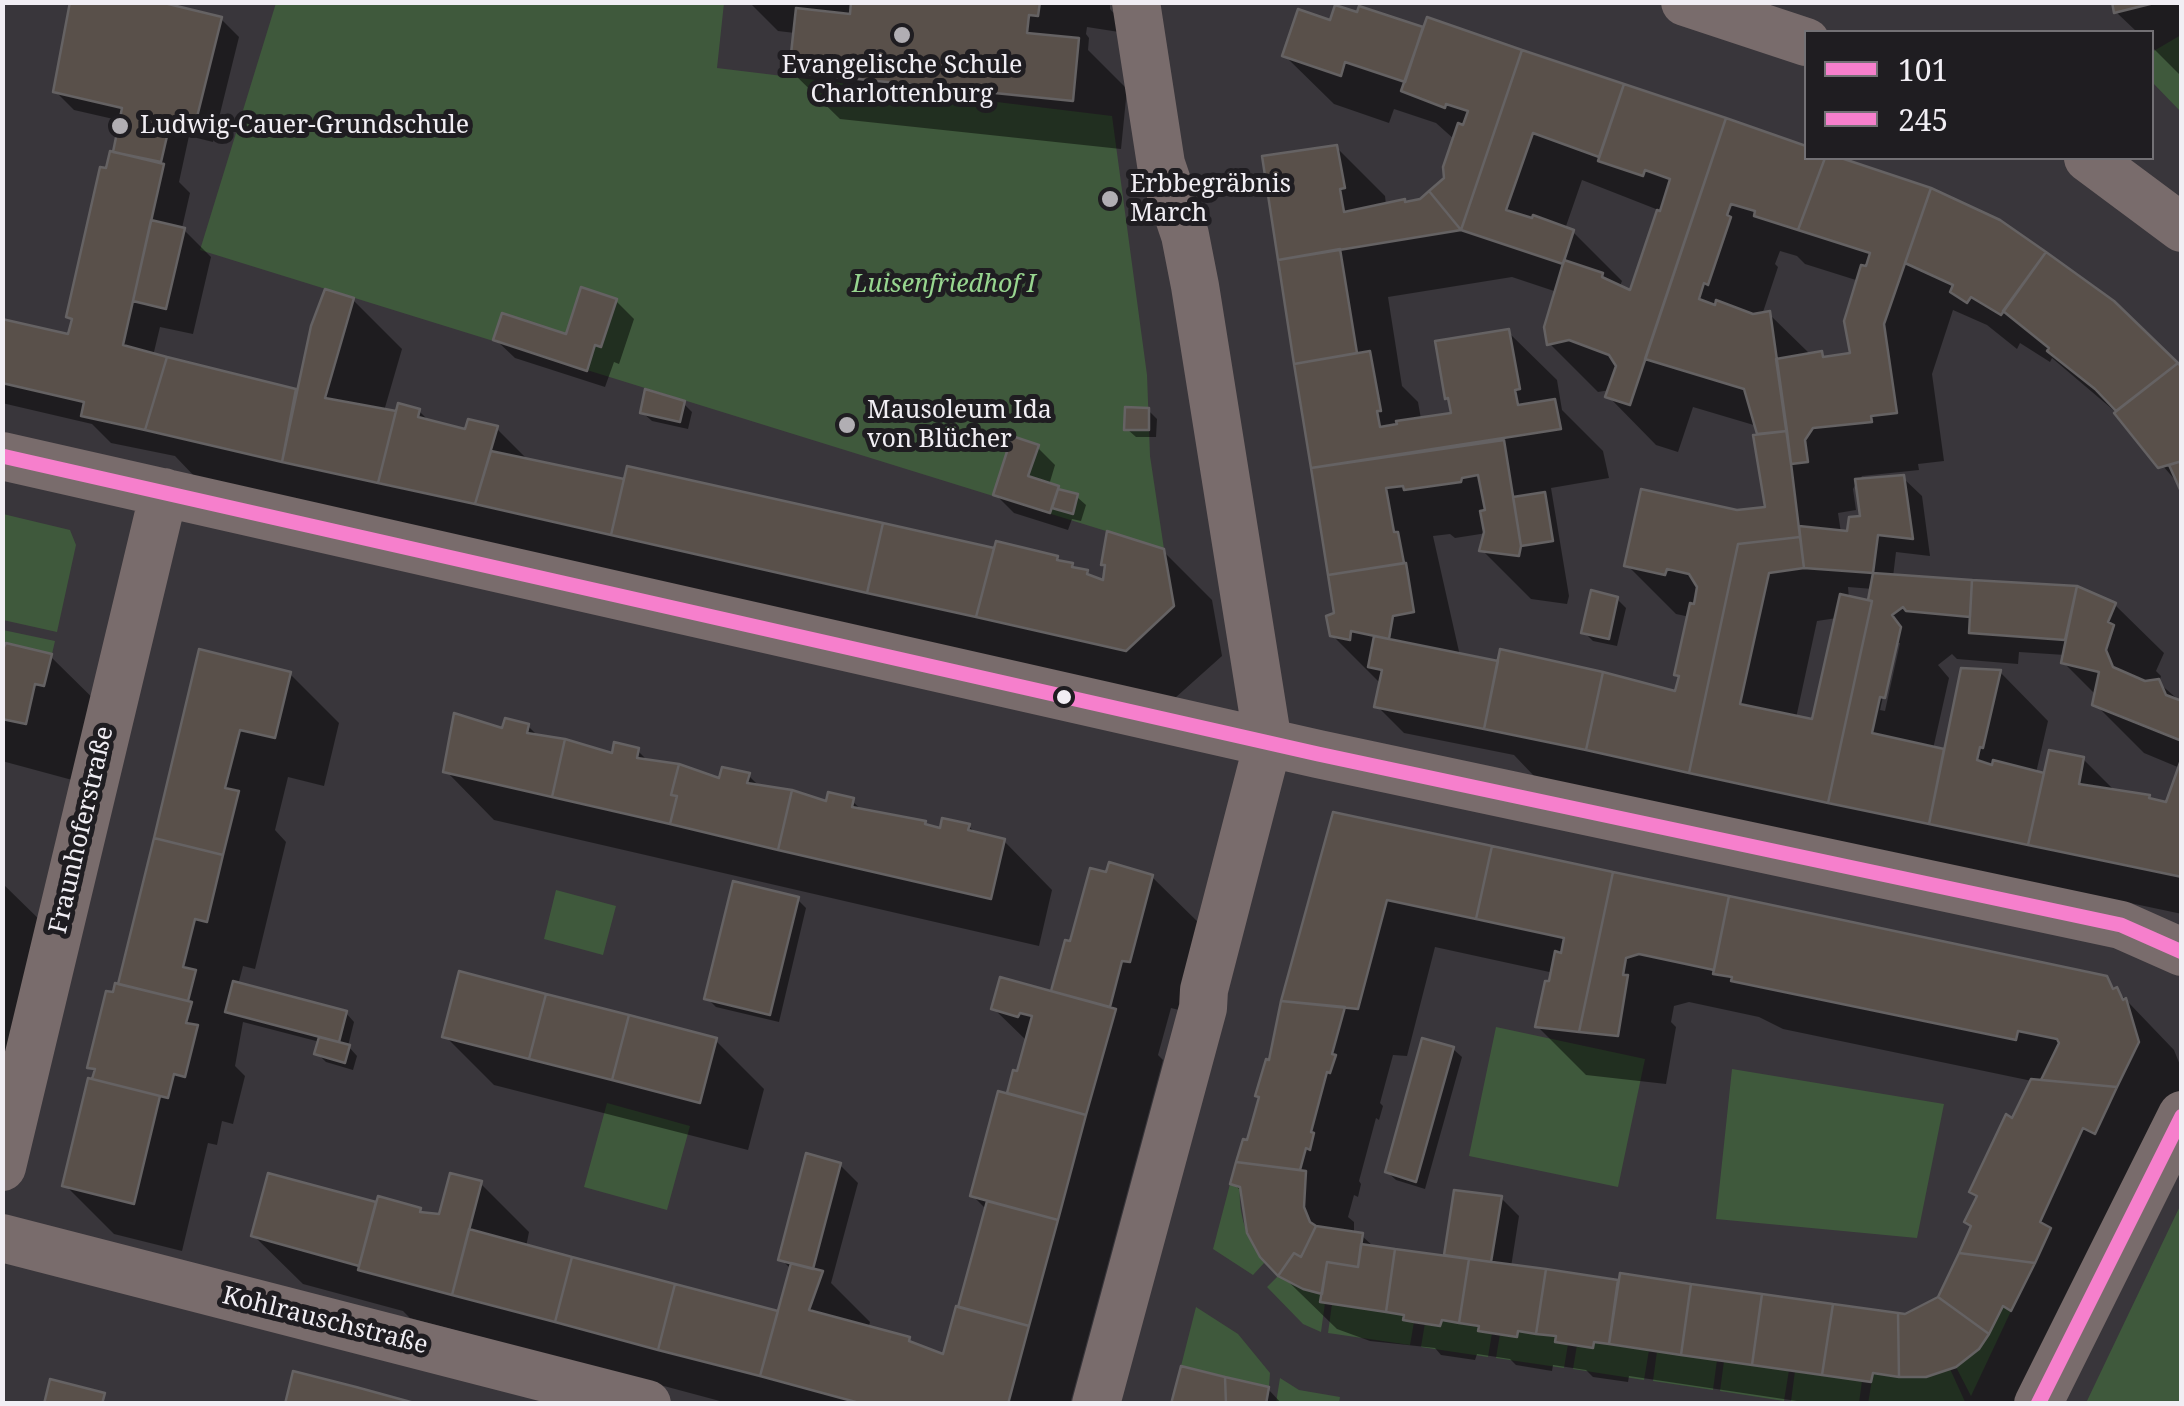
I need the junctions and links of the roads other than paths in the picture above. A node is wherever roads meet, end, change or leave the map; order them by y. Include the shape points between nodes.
1 (1136, 2) edge
2 (1685, 2) edge
3 (1804, 41) edge
4 (2091, 160) edge
5 (2182, 228) edge
6 (2, 456) edge
7 (164, 492) junction
8 (1268, 743) junction
9 (2182, 952) edge
10 (2182, 1115) edge
11 (2, 1168) edge
12 (2, 1238) edge
13 (647, 1404) edge
14 (1096, 1404) edge
15 (2038, 1404) edge

1 - 8 street via 1161,164 1196,286
2 - 3 street
4 - 5 street
6 - 7 street
7 - 8 street
7 - 11 street, Fraunhoferstraße
8 - 9 street via 2120,925
8 - 14 street
10 - 15 street
12 - 13 street, Kohlrauschstraße

